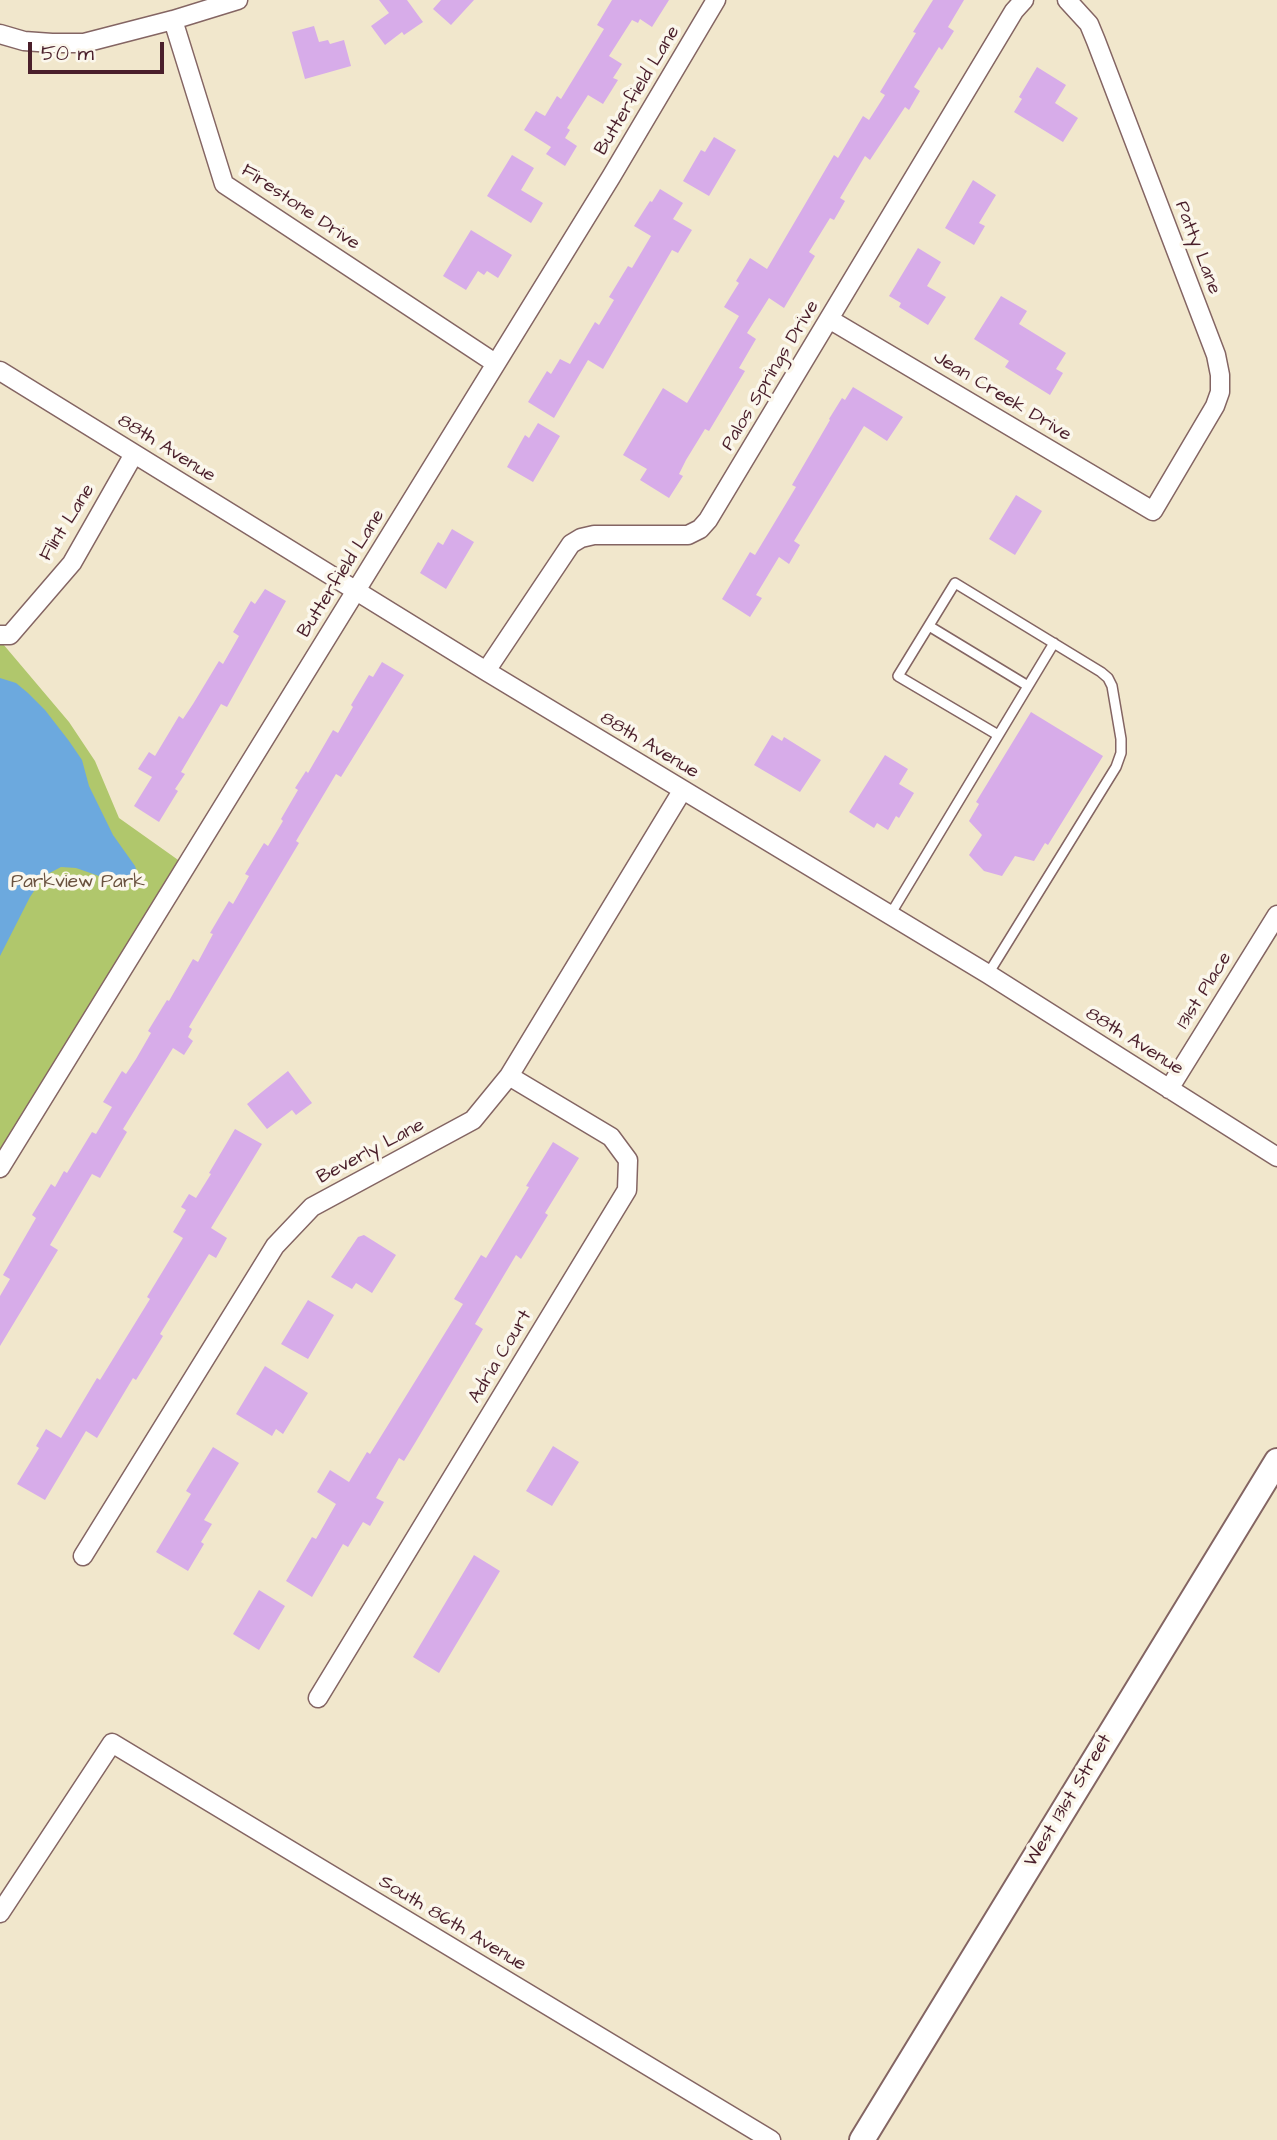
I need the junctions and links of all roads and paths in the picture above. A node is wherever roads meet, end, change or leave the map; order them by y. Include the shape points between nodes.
1 (238, 0) edge
2 (716, 0) edge
3 (1024, 0) edge
4 (1067, 0) edge
5 (173, 20) junction
6 (0, 34) edge
7 (829, 319) junction
8 (495, 363) junction
9 (0, 371) edge
10 (134, 454) junction
11 (1153, 511) joint
12 (356, 591) junction
13 (929, 626) junction
14 (0, 635) edge
15 (1054, 643) junction
16 (486, 671) junction
17 (1028, 686) junction
18 (998, 735) junction
19 (682, 791) junction
20 (890, 915) junction
21 (1277, 915) edge
22 (988, 974) junction
23 (509, 1076) junction
24 (1169, 1089) junction
25 (1277, 1157) edge
26 (0, 1168) edge
27 (1277, 1461) edge
28 (83, 1556) dead end
29 (318, 1698) dead end
30 (0, 1913) edge
31 (771, 2140) edge
32 (862, 2140) edge

1 - 5 street
2 - 8 street, Butterfield Lane
3 - 7 street, Palos Springs Drive
4 - 11 street, Patty Lane via 1089,24 1096,41 1220,375 1215,406
5 - 6 street via 83,43 24,41
5 - 8 street, Firestone Drive via 223,184
7 - 11 street, Jean Creek Drive
7 - 16 street, Palos Springs Drive via 700,529 676,537 594,536 571,544
8 - 12 street, Butterfield Lane
9 - 10 street, 88th Avenue
10 - 12 street, 88th Avenue
10 - 14 street, Flint Lane via 72,563 10,635
12 - 16 street, 88th Avenue
12 - 26 street, Butterfield Lane
13 - 15 lane via 955,583
13 - 17 lane
13 - 18 lane via 898,677
15 - 17 lane
15 - 22 lane via 1108,678 1121,753
16 - 19 street, 88th Avenue
17 - 18 lane
18 - 20 lane
19 - 20 street, 88th Avenue
19 - 23 street, Beverly Lane
20 - 22 street, 88th Avenue
21 - 24 street, 131st Place
22 - 24 street, 88th Avenue
23 - 28 street, Beverly Lane via 473,1120 312,1207 287,1231
23 - 29 street, Adria Court via 611,1137 628,1160 627,1190
24 - 25 street, 88th Avenue
27 - 32 street, West 131st Street
30 - 31 street, South 86th Avenue via 112,1743

